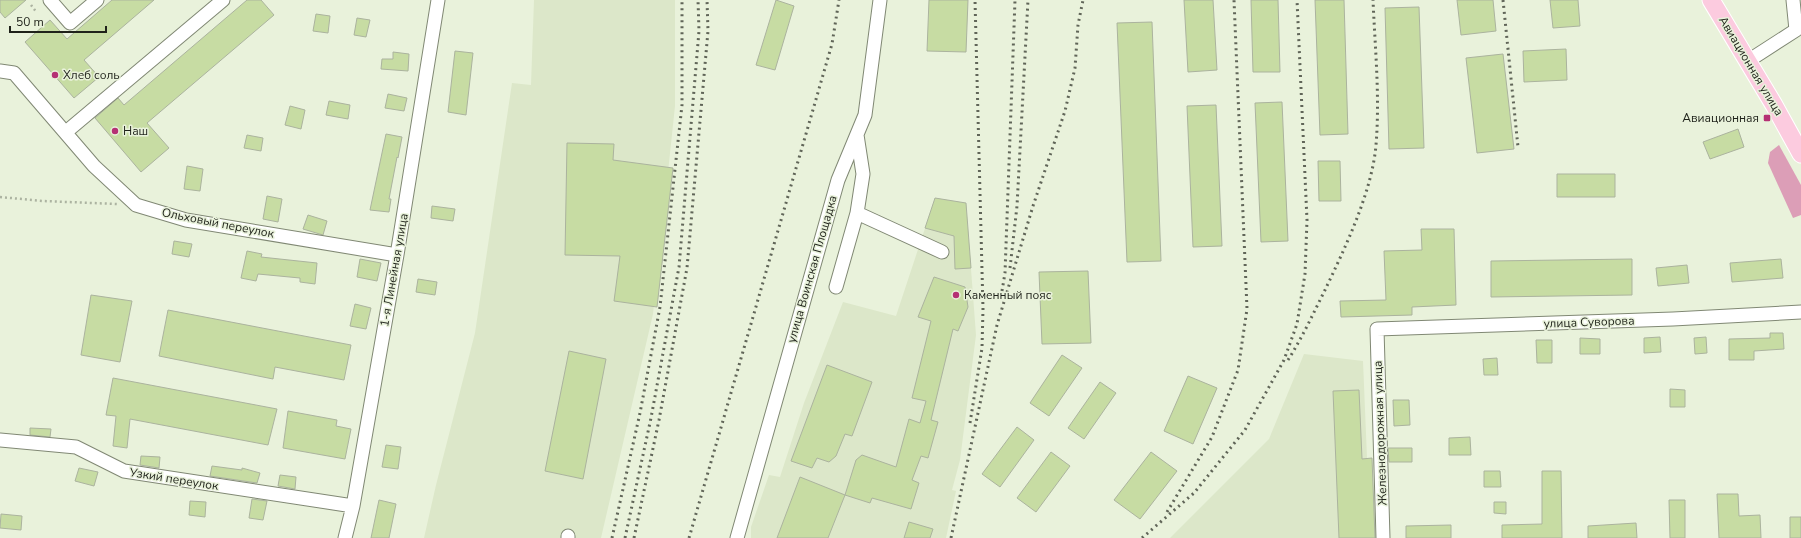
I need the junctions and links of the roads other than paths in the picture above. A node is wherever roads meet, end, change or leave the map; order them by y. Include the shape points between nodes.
1 (50, 0) edge
2 (97, 0) edge
3 (223, 0) edge
4 (436, 0) edge
5 (880, 0) edge
6 (1711, 0) edge
7 (1793, 0) edge
8 (1798, 25) edge
9 (0, 59) edge
10 (1748, 62) junction
11 (0, 71) edge
12 (14, 73) junction
13 (66, 132) junction
14 (857, 135) junction
15 (1801, 154) edge
16 (857, 213) junction
17 (942, 252) dead end
18 (397, 255) junction
19 (836, 287) dead end
20 (1801, 312) edge
21 (1377, 329) joint
22 (0, 440) edge
23 (353, 506) junction
24 (345, 538) edge
25 (737, 538) edge
26 (1383, 538) edge

1 - 2 street via 70,23
3 - 13 street
4 - 18 street, 1-я Линейная улица
5 - 14 street, улица Воинская Площадка via 865,115
6 - 10 main road, Авиационная улица
7 - 8 street
8 - 10 street via 1796,30
9 - 12 street, Ольховый переулок
10 - 15 main road, Авиационная улица
11 - 12 street
12 - 13 street, Ольховый переулок
13 - 18 street, Ольховый переулок via 94,166 136,205 186,220
14 - 16 street via 863,174
14 - 25 street, улица Воинская Площадка via 838,180
16 - 17 street
16 - 19 street
18 - 23 street, 1-я Линейная улица
20 - 21 street, улица Суворова
21 - 26 street, Железнодорожная улица
22 - 23 street, Узкий переулок via 76,447 124,471
23 - 24 street, 1-я Линейная улица

